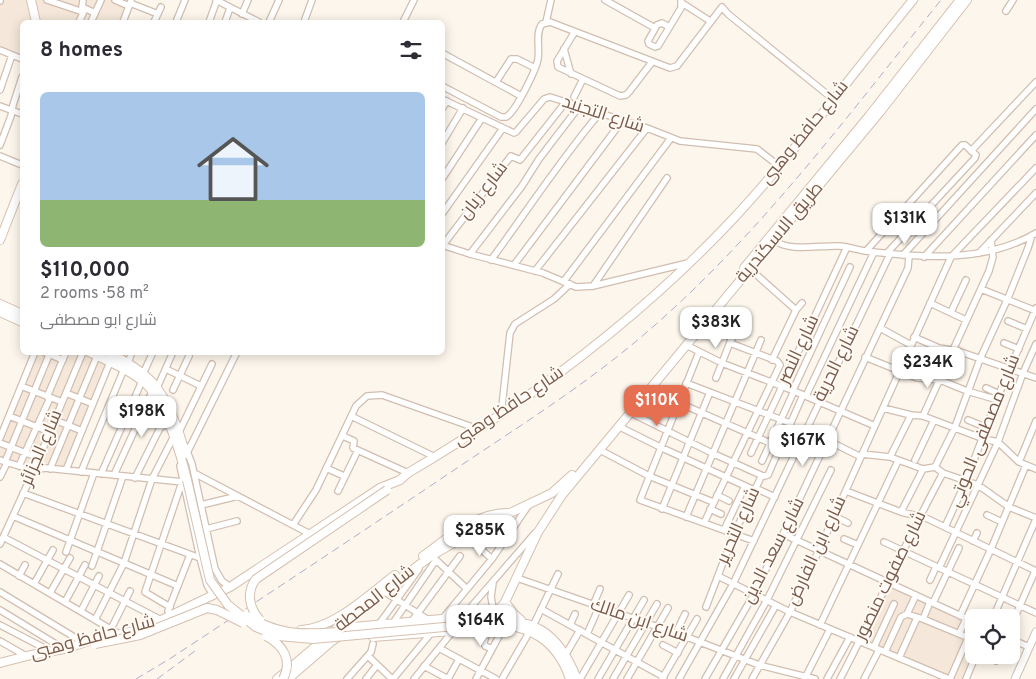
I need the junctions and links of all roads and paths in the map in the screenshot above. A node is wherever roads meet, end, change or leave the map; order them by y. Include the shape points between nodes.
1 (31, 0) edge
2 (47, 0) edge
3 (72, 0) edge
4 (83, 0) edge
5 (100, 0) edge
6 (115, 0) edge
7 (185, 0) edge
8 (216, 0) edge
9 (248, 0) edge
10 (278, 0) edge
11 (312, 0) edge
12 (414, 0) edge
13 (551, 0) edge
14 (605, 0) edge
15 (912, 0) edge
16 (960, 0) edge
17 (967, 0) edge
18 (1013, 0) edge
19 (57, 2) edge
20 (682, 2) edge
21 (130, 3) edge
22 (69, 7) junction
23 (160, 7) dead end
24 (230, 8) junction
25 (84, 10) junction
26 (1006, 11) dead end
27 (95, 13) junction
28 (158, 14) junction
29 (242, 14) junction
30 (36, 20) edge
31 (80, 20) edge
32 (92, 20) edge
33 (123, 20) edge
34 (155, 20) edge
35 (177, 20) edge
36 (210, 20) edge
37 (226, 20) edge
38 (252, 20) edge
39 (270, 20) edge
40 (305, 20) edge
41 (404, 20) edge
42 (710, 21) junction
43 (546, 22) junction
44 (669, 27) junction
45 (655, 28) junction
46 (574, 33) junction
47 (564, 49) junction
48 (0, 50) edge
49 (12, 55) junction
50 (445, 55) edge
51 (20, 58) edge
52 (652, 62) junction
53 (536, 68) junction
54 (571, 74) junction
55 (905, 75) junction
56 (583, 79) junction
57 (496, 82) junction
58 (1036, 82) edge
59 (20, 84) edge
60 (445, 88) edge
61 (0, 90) edge
62 (521, 96) junction
63 (574, 98) dead end
64 (833, 99) junction
65 (445, 100) edge
66 (565, 103) junction
67 (0, 106) edge
68 (463, 108) junction
69 (578, 108) junction
70 (1036, 109) edge
71 (12, 110) junction
72 (20, 113) edge
73 (599, 114) junction
74 (482, 118) junction
75 (622, 121) junction
76 (503, 128) junction
77 (647, 128) junction
78 (1036, 135) edge
79 (445, 138) edge
80 (672, 138) junction
81 (0, 144) edge
82 (971, 151) junction
83 (0, 156) edge
84 (20, 164) edge
85 (779, 166) junction
86 (1036, 168) edge
87 (445, 174) edge
88 (667, 178) dead end
89 (20, 189) edge
90 (1036, 192) edge
91 (445, 210) edge
92 (1034, 234) edge
93 (772, 239) junction
94 (0, 240) edge
95 (991, 240) junction
96 (445, 242) edge
97 (445, 246) edge
98 (847, 247) junction
99 (993, 250) junction
100 (866, 251) junction
101 (874, 252) junction
102 (979, 253) junction
103 (470, 254) junction
104 (889, 254) junction
105 (906, 255) junction
106 (924, 257) junction
107 (951, 257) junction
108 (491, 260) junction
109 (691, 262) junction
110 (514, 265) junction
111 (850, 267) dead end
112 (750, 269) junction
113 (536, 271) junction
114 (966, 280) dead end
115 (567, 282) junction
116 (593, 286) junction
117 (981, 289) junction
118 (1007, 300) junction
119 (802, 303) dead end
120 (930, 303) junction
121 (0, 304) edge
122 (796, 310) junction
123 (1036, 310) edge
124 (0, 312) edge
125 (951, 312) junction
126 (20, 313) edge
127 (708, 320) junction
128 (966, 320) junction
129 (20, 321) edge
130 (1008, 321) dead end
131 (736, 327) dead end
132 (880, 328) junction
133 (1027, 329) junction
134 (914, 337) junction
135 (761, 340) dead end
136 (731, 341) junction
137 (1004, 343) dead end
138 (1036, 344) edge
139 (686, 345) junction
140 (911, 345) junction
141 (1019, 348) junction
142 (952, 350) junction
143 (698, 352) junction
144 (755, 353) junction
145 (34, 355) edge
146 (47, 355) edge
147 (50, 355) edge
148 (65, 355) edge
149 (82, 355) edge
150 (110, 355) edge
151 (131, 355) edge
152 (152, 355) edge
153 (172, 355) edge
154 (236, 355) edge
155 (97, 356) joint
156 (189, 356) dead end
157 (866, 357) junction
158 (980, 359) junction
159 (63, 360) junction
160 (772, 360) junction
161 (722, 363) junction
162 (212, 364) dead end
163 (126, 366) junction
164 (166, 369) junction
165 (1010, 369) junction
166 (899, 371) junction
167 (747, 373) junction
168 (1023, 374) junction
169 (180, 376) junction
170 (142, 377) junction
171 (716, 378) dead end
172 (1036, 378) edge
173 (940, 380) junction
174 (772, 382) junction
175 (686, 383) junction
176 (21, 386) junction
177 (201, 386) junction
178 (782, 386) junction
179 (986, 388) dead end
180 (154, 390) junction
181 (173, 390) dead end
182 (650, 390) junction
183 (793, 390) junction
184 (967, 391) junction
185 (34, 392) junction
186 (710, 392) junction
187 (66, 393) junction
188 (804, 395) junction
189 (48, 397) junction
190 (999, 397) junction
191 (79, 398) junction
192 (735, 401) junction
193 (820, 401) junction
194 (62, 402) junction
195 (640, 402) junction
196 (678, 403) junction
197 (93, 404) junction
198 (883, 408) junction
199 (758, 410) junction
200 (659, 411) dead end
201 (840, 411) junction
202 (631, 413) junction
203 (701, 413) junction
204 (769, 414) junction
205 (500, 415) junction
206 (911, 415) junction
207 (9, 416) junction
208 (351, 416) junction
209 (923, 416) junction
210 (781, 419) junction
211 (55, 420) junction
212 (934, 420) junction
213 (968, 420) dead end
214 (22, 421) junction
215 (1036, 421) edge
216 (168, 423) junction
217 (790, 423) junction
218 (725, 424) junction
219 (68, 425) junction
220 (37, 426) junction
221 (874, 426) junction
222 (620, 427) junction
223 (955, 427) junction
224 (987, 428) junction
225 (478, 429) junction
226 (82, 431) junction
227 (667, 431) junction
228 (50, 432) junction
229 (747, 433) junction
230 (176, 434) junction
231 (1033, 435) edge
232 (342, 436) junction
233 (0, 438) edge
234 (758, 438) junction
235 (984, 439) junction
236 (827, 440) junction
237 (690, 442) junction
238 (998, 442) junction
239 (0, 443) edge
240 (770, 443) junction
241 (180, 444) junction
242 (11, 447) junction
243 (780, 447) junction
244 (660, 448) junction
245 (358, 450) junction
246 (600, 450) junction
247 (188, 451) junction
248 (25, 453) junction
249 (712, 453) junction
250 (751, 453) dead end
251 (795, 454) junction
252 (861, 455) junction
253 (435, 457) junction
254 (890, 457) junction
255 (39, 458) junction
256 (683, 458) junction
257 (915, 460) dead end
258 (898, 461) junction
259 (4, 462) edge
260 (733, 462) junction
261 (762, 462) dead end
262 (1019, 462) junction
263 (1026, 465) junction
264 (19, 466) junction
265 (936, 467) junction
266 (326, 468) junction
267 (706, 468) junction
268 (50, 469) junction
269 (923, 469) junction
270 (1036, 469) edge
271 (34, 470) junction
272 (66, 470) junction
273 (830, 470) dead end
274 (81, 472) junction
275 (408, 473) junction
276 (943, 473) junction
277 (97, 474) junction
278 (114, 475) junction
279 (123, 476) junction
280 (344, 476) junction
281 (649, 476) junction
282 (763, 476) junction
283 (0, 477) edge
284 (726, 477) junction
285 (135, 478) junction
286 (152, 479) junction
287 (187, 479) junction
288 (400, 480) junction
289 (966, 481) junction
290 (978, 485) junction
291 (671, 486) junction
292 (745, 486) junction
293 (755, 489) junction
294 (846, 490) junction
295 (338, 491) dead end
296 (23, 493) junction
297 (694, 495) junction
298 (717, 495) junction
299 (238, 496) junction
300 (775, 497) junction
301 (729, 501) dead end
302 (713, 502) junction
303 (877, 502) junction
304 (532, 503) junction
305 (201, 505) junction
306 (1009, 507) junction
307 (662, 509) junction
308 (710, 509) junction
309 (901, 512) junction
310 (512, 513) junction
311 (80, 514) junction
312 (721, 514) dead end
313 (548, 515) junction
314 (986, 515) dead end
315 (13, 516) junction
316 (834, 516) junction
317 (919, 516) junction
318 (686, 517) junction
319 (1036, 518) edge
320 (237, 521) dead end
321 (1002, 522) junction
322 (704, 523) junction
323 (848, 523) dead end
324 (0, 524) edge
325 (107, 524) junction
326 (542, 524) junction
327 (293, 525) junction
328 (8, 527) junction
329 (945, 527) junction
330 (206, 529) junction
331 (724, 530) junction
332 (957, 532) junction
333 (977, 533) dead end
334 (134, 534) junction
335 (310, 534) junction
336 (734, 534) junction
337 (783, 534) junction
338 (465, 535) junction
339 (3, 537) junction
340 (844, 539) dead end
341 (70, 540) junction
342 (754, 541) junction
343 (797, 541) junction
344 (973, 541) junction
345 (884, 542) dead end
346 (0, 544) edge
347 (161, 544) junction
348 (858, 545) junction
349 (959, 548) dead end
350 (991, 549) junction
351 (53, 550) dead end
352 (819, 550) junction
353 (903, 551) junction
354 (66, 552) dead end
355 (97, 552) junction
356 (190, 554) junction
357 (460, 556) dead end
358 (70, 558) dead end
359 (200, 558) junction
360 (433, 558) junction
361 (492, 559) junction
362 (48, 560) junction
363 (1018, 562) junction
364 (124, 563) junction
365 (0, 564) edge
366 (419, 564) junction
367 (849, 564) junction
368 (25, 565) dead end
369 (85, 565) dead end
370 (92, 566) dead end
371 (938, 568) junction
372 (64, 569) junction
373 (448, 571) junction
374 (1036, 571) edge
375 (948, 572) junction
376 (558, 574) dead end
377 (151, 575) junction
378 (19, 576) junction
379 (100, 576) dead end
380 (718, 576) junction
381 (79, 577) junction
382 (517, 578) junction
383 (494, 580) junction
384 (930, 580) dead end
385 (888, 583) junction
386 (34, 584) junction
387 (733, 584) junction
388 (95, 585) junction
389 (975, 585) junction
390 (178, 586) junction
391 (230, 587) junction
392 (467, 589) junction
393 (600, 589) dead end
394 (550, 590) junction
395 (130, 591) dead end
396 (383, 591) junction
397 (0, 592) edge
398 (109, 593) junction
399 (50, 594) junction
400 (754, 594) junction
401 (213, 595) junction
402 (630, 595) dead end
403 (916, 595) junction
404 (1002, 597) junction
405 (397, 600) junction
406 (644, 600) dead end
407 (767, 600) junction
408 (125, 601) junction
409 (65, 602) junction
410 (505, 602) junction
411 (932, 602) junction
412 (657, 604) dead end
413 (894, 604) dead end
414 (405, 605) junction
415 (776, 605) junction
416 (596, 606) junction
417 (1020, 606) junction
418 (170, 607) junction
419 (706, 607) dead end
420 (668, 608) dead end
421 (541, 609) junction
422 (997, 609) edge
423 (1019, 609) edge
424 (0, 610) edge
425 (80, 612) junction
426 (790, 612) junction
427 (418, 613) junction
428 (494, 613) junction
429 (1036, 613) edge
430 (575, 614) dead end
431 (619, 614) junction
432 (685, 614) dead end
433 (907, 614) junction
434 (963, 617) junction
435 (443, 618) junction
436 (920, 618) junction
437 (633, 619) junction
438 (697, 619) dead end
439 (95, 620) junction
440 (163, 620) junction
441 (347, 620) junction
442 (426, 620) junction
443 (412, 621) junction
444 (466, 621) junction
445 (393, 622) junction
446 (525, 622) junction
447 (645, 623) junction
448 (379, 624) junction
449 (489, 624) junction
450 (0, 625) edge
451 (505, 625) junction
452 (570, 625) junction
453 (820, 625) junction
454 (268, 626) junction
455 (353, 627) junction
456 (657, 627) junction
457 (532, 628) junction
458 (830, 629) junction
459 (111, 630) junction
460 (580, 630) junction
461 (281, 631) junction
462 (453, 631) junction
463 (432, 632) junction
464 (1036, 632) edge
465 (676, 633) junction
466 (119, 634) junction
467 (587, 634) junction
468 (959, 634) junction
469 (965, 636) edge
470 (687, 637) junction
471 (850, 637) junction
472 (0, 641) edge
473 (332, 641) junction
474 (602, 642) junction
475 (700, 642) junction
476 (860, 642) junction
477 (84, 643) junction
478 (373, 644) dead end
479 (1020, 644) edge
480 (663, 646) dead end
481 (67, 648) junction
482 (439, 648) junction
483 (1029, 648) junction
484 (492, 649) junction
485 (615, 650) junction
486 (721, 650) junction
487 (879, 650) junction
488 (965, 650) edge
489 (50, 651) junction
490 (678, 653) junction
491 (566, 654) junction
492 (26, 656) junction
493 (368, 656) junction
494 (626, 656) junction
495 (736, 656) junction
496 (899, 658) junction
497 (460, 659) junction
498 (745, 660) junction
499 (637, 662) junction
500 (0, 663) edge
501 (972, 664) edge
502 (378, 665) junction
503 (759, 665) junction
504 (424, 666) junction
505 (480, 670) junction
506 (567, 677) edge
507 (369, 678) edge
508 (663, 678) edge
509 (805, 678) edge
510 (277, 679) edge
511 (283, 679) edge
512 (288, 679) edge
513 (347, 679) edge
514 (392, 679) edge
515 (414, 679) edge
516 (448, 679) edge
517 (476, 679) edge
518 (496, 679) edge
519 (502, 679) edge
520 (579, 679) edge
521 (598, 679) edge
522 (613, 679) edge
523 (627, 679) edge
524 (680, 679) edge
525 (705, 679) edge
526 (723, 679) edge
527 (734, 679) edge
528 (752, 679) edge
529 (815, 679) edge
530 (827, 679) edge
531 (840, 679) edge
532 (864, 679) edge
533 (950, 679) edge
534 (966, 679) edge
535 (1015, 679) edge

1 - 30 main road
2 - 19 street
3 - 22 street
4 - 25 street
5 - 27 street
6 - 21 street
7 - 35 street
8 - 24 street
8 - 36 street
9 - 29 street
10 - 39 street
11 - 40 street
12 - 41 street
13 - 43 street
14 - 45 street
15 - 64 main road, شارع حافظ وهبى
16 - 55 main road, طريق الاسكندرية
17 - 55 main road, طريق الاسكندرية
18 - 26 street
19 - 22 street
20 - 42 street
20 - 44 street
21 - 28 street
21 - 33 street
22 - 25 street
23 - 28 street
24 - 29 street
24 - 37 street
25 - 27 street
25 - 31 street
27 - 32 street
28 - 34 street
29 - 38 street
42 - 52 street via 675,67
42 - 64 street via 722,7
43 - 46 street
43 - 53 street via 540,27
44 - 45 street via 660,24
44 - 45 street via 656,47 648,42
46 - 47 street
46 - 52 street
47 - 54 street
47 - 54 street via 557,65
48 - 49 street
49 - 51 street
49 - 61 street
50 - 57 street
52 - 56 street via 624,96
53 - 57 street via 511,59
53 - 62 street
54 - 56 street
55 - 93 main road, طريق الاسكندرية
56 - 63 street
57 - 62 street
58 - 82 street
59 - 71 street
60 - 62 street via 503,117 511,114
64 - 85 main road, شارع حافظ وهبى
65 - 68 street
66 - 69 street, شارع التجنيد
66 - 76 street, شارع التجنيد via 547,97 516,132
66 - 96 street, شارع زيان via 519,160 511,156
67 - 71 street
68 - 74 street
68 - 79 street
69 - 73 street, شارع التجنيد
69 - 103 street
70 - 105 street
71 - 72 street
71 - 81 street
73 - 75 street, شارع التجنيد
73 - 108 street via 569,150
74 - 76 street
74 - 87 street
75 - 77 street, شارع التجنيد
75 - 110 street
76 - 91 street
77 - 80 street, شارع التجنيد
77 - 113 street
78 - 106 street
80 - 85 street, شارع التجنيد via 751,147 762,151
80 - 115 street
82 - 100 street via 962,145
82 - 104 street, شارع الحرية via 975,158
83 - 84 street
85 - 109 main road, شارع حافظ وهبى
86 - 107 street, شارع ابن الفارض
88 - 116 street
89 - 94 main road
90 - 95 street
92 - 99 street
92 - 118 street
93 - 98 street via 794,246
93 - 112 main road, طريق الاسكندرية
93 - 304 main road, طريق الاسكندرية via 572,476 552,493
95 - 99 street
95 - 102 street
97 - 103 street
98 - 100 street
98 - 178 street, شارع النصر
99 - 102 street
99 - 117 street via 992,262
100 - 101 street
101 - 104 street
101 - 188 street, شارع التحرير
102 - 107 street
103 - 108 street
104 - 105 street
104 - 193 street, شارع الحرية
105 - 106 street
105 - 132 street, شارع سعد الدين via 908,268
106 - 107 street
107 - 120 street, شارع ابن الفارض
108 - 110 street
109 - 116 street
109 - 205 main road, شارع حافظ وهبى via 600,342
110 - 113 street
111 - 183 street
112 - 122 street
112 - 127 main road, طريق الاسكندرية
113 - 115 street
114 - 125 street
115 - 116 street via 581,288
115 - 205 street via 554,299 515,324 510,333
117 - 118 street
117 - 128 street
118 - 123 street
118 - 158 street
119 - 122 street
120 - 125 street
120 - 134 street, شارع ابن الفارض
121 - 126 main road
122 - 160 street
123 - 133 street, شارع مصطفى الحوتي
124 - 129 main road
125 - 128 street
127 - 136 street
127 - 139 main road, طريق الاسكندرية
128 - 142 street
130 - 133 street
131 - 136 street
132 - 140 street
132 - 157 street, شارع سعد الدين
133 - 141 street, شارع مصطفى الحوتي
134 - 140 street, شارع ابن الفارض
134 - 142 street
135 - 144 street
136 - 144 street
136 - 161 street
137 - 141 street
138 - 168 street
139 - 143 street
139 - 182 main road, طريق الاسكندرية
140 - 166 street, شارع ابن الفارض
141 - 165 street, شارع مصطفى الحوتي
142 - 158 street
142 - 173 street
143 - 161 street
143 - 175 street
144 - 160 street
144 - 167 street
145 - 176 street
146 - 185 street
147 - 159 street
148 - 159 street
149 - 187 street, شارع الجزائر
150 - 155 main road
150 - 163 main road
150 - 197 street
151 - 163 street
152 - 170 street
153 - 164 street
154 - 247 street
155 - 191 street
156 - 169 street
157 - 166 street
157 - 201 street, شارع سعد الدين
158 - 165 street
158 - 184 street
159 - 189 street
160 - 174 street via 780,365
161 - 167 street
161 - 171 street
162 - 177 street
163 - 170 main road
163 - 274 street
164 - 169 street
164 - 180 street
165 - 168 street
165 - 190 street, شارع مصطفى الحوتي
166 - 173 street via 917,378
166 - 198 street, شارع ابن الفارض
167 - 174 street
167 - 192 street
168 - 172 street
168 - 238 street
169 - 177 street
169 - 181 street
170 - 180 main road
170 - 277 street
173 - 184 street
173 - 209 street
174 - 178 street
174 - 199 street
175 - 186 street
175 - 196 street
176 - 185 street
176 - 207 street
177 - 230 street
178 - 183 street
178 - 204 street, شارع النصر
179 - 190 street
180 - 216 main road
180 - 230 main road
180 - 278 street
182 - 195 main road, طريق الاسكندرية
182 - 196 street
183 - 188 street
183 - 210 street
184 - 190 street
184 - 223 street
185 - 189 street
185 - 214 street
186 - 192 street
186 - 203 street
187 - 191 street
187 - 194 street, شارع الجزائر
188 - 193 street
188 - 217 street, شارع التحرير
189 - 194 street
189 - 220 street
190 - 224 street, شارع مصطفى الحوتي
191 - 197 street
191 - 219 street
192 - 199 street
192 - 218 street
193 - 201 street
193 - 251 street, شارع الحرية
194 - 211 street, شارع الجزائر
195 - 200 street
195 - 202 main road, طريق الاسكندرية
196 - 203 street
196 - 227 street
197 - 226 street
198 - 206 street
198 - 221 street, شارع ابن الفارض
199 - 204 street
199 - 229 street
201 - 221 street
201 - 236 street, شارع سعد الدين
202 - 222 main road, طريق الاسكندرية
202 - 227 street
203 - 218 street
203 - 237 street
204 - 210 street
204 - 234 street, شارع النصر
205 - 225 main road, شارع حافظ وهبى
206 - 209 street
206 - 254 street
207 - 214 street
207 - 233 street
208 - 225 street via 363,398 372,394 382,395
208 - 232 street
208 - 253 street
209 - 212 street
210 - 217 street
210 - 240 street
211 - 219 street
211 - 228 street, شارع الجزائر
212 - 223 street
212 - 257 street
213 - 224 street
214 - 220 street
214 - 242 street
215 - 231 street
216 - 230 main road
216 - 285 street via 160,428
217 - 243 street, شارع التحرير
218 - 229 street
218 - 249 street
219 - 226 street
219 - 268 street
220 - 228 street
220 - 248 street
221 - 252 street, شارع ابن الفارض
222 - 244 street
222 - 246 main road, طريق الاسكندرية
223 - 235 street
223 - 265 street
224 - 235 street, شارع مصطفى الحوتي
225 - 253 main road, شارع حافظ وهبى
226 - 272 street
227 - 237 street
227 - 244 street
228 - 255 street, شارع الجزائر
229 - 234 street
229 - 260 street
230 - 241 main road
230 - 286 street
231 - 262 street
232 - 245 street via 354,441 352,447
232 - 266 street
234 - 240 street
234 - 250 street, شارع النصر
235 - 238 street
235 - 289 street, شارع مصطفى الحوتي
236 - 252 street
236 - 337 street, شارع سعد الدين
237 - 249 street
237 - 256 street
238 - 262 street
238 - 290 street
239 - 242 street
240 - 243 street
240 - 261 street
241 - 247 street
241 - 287 main road
242 - 248 street
242 - 259 street
243 - 251 street
243 - 282 street, شارع التحرير via 768,475
244 - 256 street
244 - 281 street
245 - 275 street
245 - 280 street
246 - 281 street
246 - 313 main road, طريق الاسكندرية
247 - 287 street
248 - 255 street
248 - 264 street
249 - 260 street
249 - 267 street
251 - 300 street, شارع الحرية
252 - 254 street
252 - 294 street, شارع ابن الفارض
253 - 275 main road, شارع حافظ وهبى
254 - 258 street
255 - 271 street, شارع الجزائر
256 - 267 street
256 - 291 street
258 - 269 street
258 - 303 street
259 - 264 street
259 - 283 street
260 - 282 street
260 - 284 street
262 - 263 street
263 - 270 street
263 - 306 street
264 - 271 street
265 - 269 street
265 - 276 street
266 - 280 street
266 - 327 street
267 - 284 street
267 - 297 street
268 - 271 street
268 - 272 street
269 - 309 street
271 - 296 street, شارع الجزائر
272 - 274 street
273 - 343 street
274 - 277 street
275 - 288 main road, شارع حافظ وهبى
276 - 289 street
276 - 317 street, شارع صفوت منصور
277 - 278 street
277 - 311 street
278 - 279 street
279 - 285 street
279 - 325 street
280 - 295 street
281 - 291 street
281 - 307 street via 640,501
282 - 293 street, شارع التحرير
284 - 292 street
284 - 298 street
285 - 286 street
286 - 287 street
286 - 334 street
287 - 299 street
287 - 305 street
287 - 347 street
287 - 359 street
287 - 444 main road, bridge via 210,580 228,605 256,627 278,636 313,640
287 - 454 main road, bridge via 216,583 236,608
288 - 335 main road, شارع حافظ وهبى via 380,488
288 - 454 main road, bridge via 256,579 251,589 251,604 259,619
289 - 290 street
289 - 329 street, شارع مصطفى الحوتي
290 - 306 street
290 - 332 street
291 - 297 street
291 - 307 street
292 - 293 street
292 - 331 street
293 - 300 street
293 - 336 street, شارع التحرير
294 - 303 street
294 - 316 street, شارع ابن الفارض
296 - 311 street
296 - 315 street, شارع الجزائر
297 - 302 street
297 - 318 street
298 - 301 street
298 - 302 street
299 - 305 street
299 - 327 street
300 - 342 street, شارع الحرية
302 - 308 street
303 - 309 street
303 - 348 street
304 - 310 main road, شارع المحطة
304 - 313 main road via 543,506
304 - 361 street
305 - 330 street
306 - 319 street
306 - 321 street
307 - 318 street
308 - 312 street
308 - 322 street
309 - 317 street
310 - 338 main road, شارع المحطة
310 - 461 main road, bridge via 486,516 464,527 325,625 307,630
311 - 325 street
311 - 341 street
313 - 326 main road, طريق الاسكندرية
314 - 321 street
315 - 328 street, شارع الجزائر
315 - 341 street
316 - 323 street
316 - 352 street, شارع ابن الفارض
317 - 329 street
317 - 353 street, شارع صفوت منصور
318 - 322 street
319 - 363 street
320 - 330 street
321 - 350 street
322 - 331 street
324 - 328 street
325 - 334 street
325 - 355 street
326 - 382 main road, طريق الاسكندرية
326 - 383 street
327 - 335 street
328 - 339 street, شارع الجزائر
329 - 332 street
330 - 391 street via 215,569
331 - 336 street
332 - 344 street
332 - 371 street
333 - 344 street
334 - 347 street
334 - 364 street
335 - 391 main road, شارع حافظ وهبى
336 - 342 street
336 - 380 street, شارع التحرير
337 - 343 street
337 - 400 street, شارع سعد الدين
338 - 360 main road, شارع المحطة
338 - 361 street
339 - 346 street, شارع الجزائر
339 - 362 street
340 - 348 street
341 - 354 street
341 - 355 street
342 - 387 street, شارع الحرية
343 - 352 street
343 - 407 street
344 - 350 street
345 - 353 street
347 - 356 street
347 - 377 street
348 - 367 street
349 - 375 street
350 - 363 street
350 - 389 street
351 - 362 street
352 - 367 street
352 - 426 street, شارع ابن الفارض
353 - 371 street
353 - 385 street, شارع صفوت منصور
355 - 364 street
355 - 370 street
356 - 359 street
356 - 390 street
357 - 373 street
358 - 372 street
359 - 401 street
360 - 366 main road, شارع المحطة
360 - 373 street
360 - 414 street
361 - 392 street
362 - 372 street
362 - 386 street
363 - 374 street
363 - 404 street
364 - 377 street
364 - 398 street
365 - 378 street
366 - 396 main road, شارع المحطة
366 - 405 street via 419,569
367 - 385 street
367 - 453 street
368 - 378 street
369 - 381 street
371 - 375 street
371 - 384 street
372 - 381 street
372 - 399 street
373 - 392 street
373 - 427 street
374 - 417 street
375 - 389 street
375 - 411 street
376 - 394 street
377 - 390 street
377 - 418 street via 145,592
378 - 386 street
379 - 388 street
380 - 387 street
380 - 419 street, شارع التحرير
381 - 388 street
381 - 409 street
382 - 394 street, شارع ابن مالك
382 - 410 main road, طريق الاسكندرية
383 - 428 street via 491,597
383 - 444 street
385 - 403 street
385 - 476 street, شارع صفوت منصور
386 - 399 street
387 - 400 street
387 - 475 street, شارع الحرية
388 - 398 street
388 - 425 street
389 - 404 street
389 - 434 street
390 - 418 street
391 - 401 main road, شارع حافظ وهبى
392 - 435 street
393 - 416 street
394 - 416 street, شارع ابن مالك
394 - 421 street
395 - 408 street
396 - 405 street
396 - 441 main road, شارع المحطة
397 - 477 street
398 - 408 street
398 - 439 street
399 - 409 street
400 - 407 street
400 - 486 street, شارع سعد الدين
401 - 440 main road, شارع حافظ وهبى
402 - 431 street
403 - 411 street
403 - 433 street
404 - 417 street
404 - 422 street
405 - 414 street
405 - 448 street
406 - 437 street
407 - 415 street
407 - 495 street
408 - 440 street
408 - 459 street
409 - 425 street
410 - 428 main road, طريق الاسكندرية
410 - 446 main road
411 - 434 street
411 - 436 street
412 - 447 street
413 - 487 street
414 - 427 street
414 - 445 street
415 - 426 street
415 - 498 street
416 - 431 street, شارع ابن مالك
416 - 467 street
417 - 423 street
417 - 429 street
418 - 440 street
420 - 456 street
421 - 452 street
421 - 457 street
424 - 481 street
425 - 439 street
426 - 453 street
426 - 503 street, شارع ابن الفارض
427 - 442 street
427 - 443 street
428 - 444 main road
430 - 452 street
431 - 437 street, شارع ابن مالك
431 - 474 street
432 - 465 street
433 - 436 street
433 - 487 street via 901,617
434 - 468 street
435 - 442 main road
435 - 444 main road
436 - 468 street
436 - 496 street
437 - 447 street, شارع ابن مالك
437 - 485 street
438 - 470 street
439 - 459 street
440 - 466 main road, شارع حافظ وهبى
441 - 455 main road
441 - 510 main road, شارع المحطة
442 - 443 main road
443 - 445 main road
444 - 446 main road via 506,619
444 - 449 main road
444 - 461 main road, bridge via 318,634
445 - 448 main road
446 - 457 main road
447 - 456 street, شارع ابن مالك
447 - 494 street
448 - 455 main road
449 - 451 main road
449 - 462 main road
449 - 484 street via 484,643
450 - 489 street
451 - 457 main road
451 - 484 street
452 - 460 street
453 - 458 street
454 - 461 main road, bridge
455 - 473 main road, شارع المحطة
456 - 465 street, شارع ابن مالك
456 - 499 street
457 - 491 main road via 552,639
457 - 506 main road via 561,659
457 - 519 street
458 - 471 street
458 - 509 street
459 - 466 street
460 - 467 street
460 - 491 street
462 - 463 main road
462 - 482 street
463 - 473 main road
463 - 514 street
464 - 483 street
465 - 470 street, شارع ابن مالك
466 - 477 main road, شارع حافظ وهبى
467 - 474 street
468 - 469 street
470 - 475 street, شارع ابن مالك
470 - 490 street
471 - 476 street
471 - 530 street
472 - 492 street
473 - 512 main road, شارع المحطة
474 - 485 street
474 - 520 street
475 - 486 street, شارع ابن مالك
475 - 524 street, شارع الحرية
476 - 487 street
476 - 531 street, شارع صفوت منصور
477 - 481 main road, شارع حافظ وهبى
478 - 493 street
479 - 483 street
480 - 490 street
481 - 489 main road, شارع حافظ وهبى
481 - 511 main road, bridge via 140,635 201,610 214,609 279,645 287,663
482 - 497 street
482 - 504 street
483 - 535 street
484 - 505 street
485 - 494 street
485 - 521 street
486 - 495 street, شارع ابن مالك
486 - 525 street, شارع سعد الدين
487 - 496 street
487 - 532 street
488 - 533 street
489 - 492 main road, شارع حافظ وهبى
490 - 508 street
491 - 520 main road
492 - 500 main road, شارع حافظ وهبى
493 - 502 street
493 - 513 street
494 - 499 street
494 - 522 street
495 - 498 street, شارع ابن مالك
495 - 526 street
496 - 533 street
497 - 505 street
497 - 516 street
498 - 503 street, شارع ابن مالك
498 - 527 street
499 - 508 street
499 - 523 street
501 - 534 street
502 - 507 street
502 - 514 street
503 - 509 street, شارع ابن مالك
503 - 528 street, شارع ابن الفارض
504 - 515 street
504 - 516 street
505 - 517 street
505 - 518 street
509 - 529 street, شارع ابن مالك

